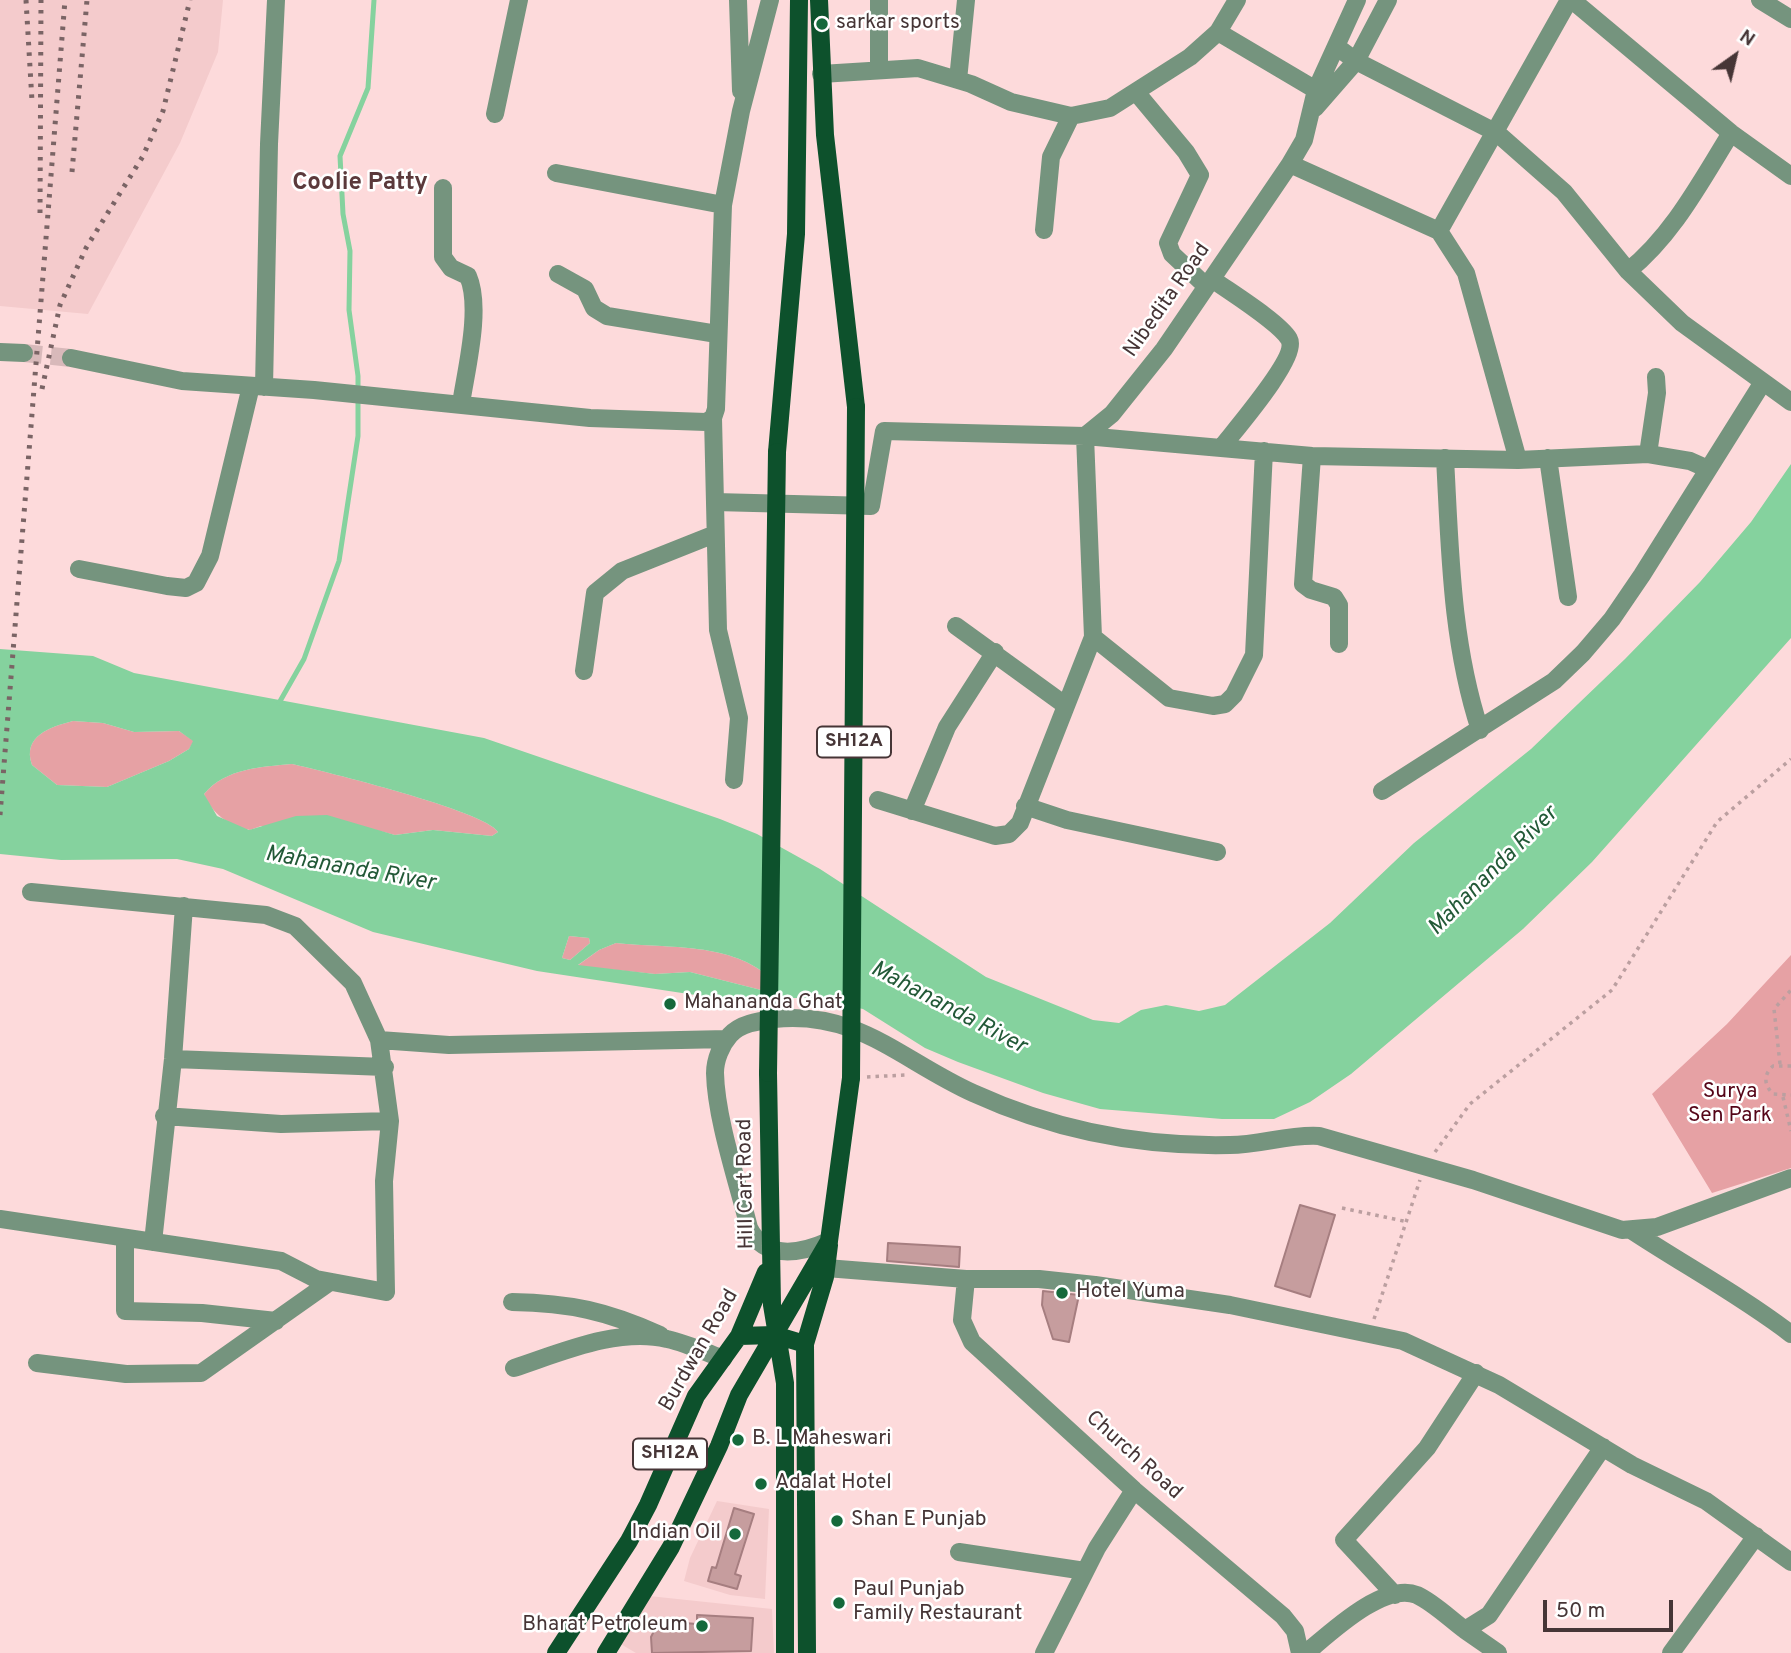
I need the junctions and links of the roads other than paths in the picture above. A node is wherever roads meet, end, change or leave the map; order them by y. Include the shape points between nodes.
1 (276, 0) edge
2 (519, 0) edge
3 (738, 0) edge
4 (771, 0) edge
5 (799, 0) edge
6 (819, 0) edge
7 (879, 0) edge
8 (966, 0) edge
9 (1357, 0) edge
10 (1388, 0) edge
11 (1571, 0) edge
12 (1760, 0) edge
13 (1229, 3) edge
14 (1791, 19) edge
15 (1218, 33) junction
16 (1337, 47) junction
17 (1356, 61) junction
18 (879, 69) junction
19 (821, 74) junction
20 (958, 80) junction
21 (1316, 90) junction
22 (1136, 92) junction
23 (741, 111) junction
24 (1312, 111) junction
25 (495, 114) dead end
26 (1071, 116) junction
27 (1497, 133) junction
28 (1731, 133) junction
29 (1290, 164) junction
30 (556, 173) dead end
31 (1791, 176) edge
32 (443, 188) dead end
33 (723, 205) junction
34 (1044, 230) dead end
35 (1439, 230) junction
36 (1628, 271) junction
37 (558, 274) dead end
38 (1209, 283) junction
39 (717, 334) junction
40 (0, 352) edge
41 (23, 353) tunnel mouth
42 (71, 358) tunnel mouth
43 (1656, 377) dead end
44 (1763, 382) junction
45 (258, 387) junction
46 (1791, 402) edge
47 (461, 404) junction
48 (713, 418) junction
49 (1086, 436) junction
50 (1221, 448) junction
51 (1264, 451) junction
52 (1648, 454) junction
53 (1312, 456) junction
54 (1445, 458) junction
55 (1548, 458) junction
56 (1518, 460) junction
57 (1708, 469) junction
58 (715, 502) junction
59 (715, 534) junction
60 (79, 569) dead end
61 (1567, 597) dead end
62 (956, 626) dead end
63 (1093, 636) junction
64 (1339, 644) dead end
65 (995, 652) junction
66 (584, 671) dead end
67 (1065, 705) junction
68 (1480, 730) junction
69 (734, 780) dead end
70 (1382, 791) dead end
71 (878, 800) dead end
72 (1025, 806) junction
73 (912, 811) junction
74 (1217, 852) dead end
75 (30, 892) dead end
76 (184, 906) junction
77 (727, 1039) junction
78 (379, 1040) junction
79 (173, 1059) junction
80 (385, 1067) junction
81 (164, 1116) junction
82 (390, 1121) junction
83 (1791, 1178) edge
84 (0, 1219) edge
85 (1631, 1230) junction
86 (125, 1238) junction
87 (829, 1241) junction
88 (153, 1242) junction
89 (772, 1250) junction
90 (826, 1268) junction
91 (966, 1279) junction
92 (330, 1282) junction
93 (512, 1302) dead end
94 (611, 1315) junction
95 (276, 1321) junction
96 (1791, 1334) edge
97 (775, 1335) junction
98 (739, 1336) junction
99 (666, 1338) junction
100 (609, 1340) junction
101 (805, 1344) junction
102 (723, 1359) junction
103 (37, 1363) dead end
104 (514, 1367) dead end
105 (1476, 1373) junction
106 (1603, 1447) junction
107 (1134, 1490) junction
108 (1756, 1536) junction
109 (959, 1552) dead end
110 (1791, 1562) edge
111 (1085, 1571) junction
112 (1395, 1595) junction
113 (1465, 1630) junction
114 (556, 1653) edge
115 (606, 1653) edge
116 (785, 1653) edge
117 (807, 1653) edge
118 (1044, 1653) edge
119 (1300, 1653) edge
120 (1306, 1653) edge
121 (1498, 1653) edge
122 (1671, 1653) edge

1 - 45 street
2 - 25 street
3 - 23 street
4 - 23 street
5 - 89 main road, Hill Cart Road / SH12A, bridge via 796,234 777,452 768,1073
6 - 19 main road, SH12A
7 - 18 street
8 - 20 street
9 - 16 street, Nibedita Road
10 - 17 street
11 - 27 street
11 - 28 street
12 - 14 street
13 - 15 street
15 - 21 street
15 - 22 street
16 - 17 street
16 - 21 street, Nibedita Road
17 - 24 street
17 - 27 street
18 - 19 street
18 - 20 street via 918,68
19 - 87 main road, SH12A, bridge via 856,407 851,1078
20 - 26 street via 1011,102
21 - 24 street, Nibedita Road
22 - 26 street via 1110,108
22 - 38 street via 1200,175 1168,243 1172,254
23 - 33 street
24 - 29 street, Nibedita Road via 1304,140
26 - 34 street via 1051,157
27 - 35 street
27 - 36 street via 1564,192
28 - 31 street
28 - 36 street via 1677,219 1652,251
29 - 35 street
29 - 38 street, Nibedita Road
30 - 33 street
32 - 47 street via 443,257 451,268 468,276 472,293 472,333
33 - 39 street
35 - 56 street via 1466,273
36 - 44 street via 1682,324
37 - 39 street via 585,289 594,308 607,316
38 - 49 street, Nibedita Road via 1112,414
38 - 50 street via 1278,328 1290,340 1291,349
39 - 48 street
40 - 41 street
42 - 45 street via 181,381
43 - 52 street
44 - 46 street
44 - 57 street
45 - 47 street
45 - 60 street via 210,556 196,583 186,588 167,586
47 - 48 street via 590,418 706,422
48 - 58 street
49 - 50 street
49 - 58 street via 884,431 871,506
49 - 63 street
50 - 51 street
51 - 53 street
51 - 63 street via 1254,655 1234,695 1225,704 1213,706 1169,698
52 - 55 street
52 - 57 street
53 - 54 street
53 - 64 street via 1303,584 1334,597 1339,605
54 - 56 street
54 - 68 street via 1454,605 1467,692
55 - 56 street
55 - 61 street
57 - 68 street via 1612,619 1583,653 1554,681
58 - 59 street
59 - 66 street via 622,571 595,593
59 - 69 street via 718,630 739,718
62 - 65 street
63 - 67 street
65 - 67 street
65 - 73 street via 947,727
67 - 72 street
68 - 70 street
71 - 73 street
72 - 73 street via 1020,823 1009,834 995,836
72 - 74 street via 1068,820
75 - 76 street
76 - 78 street via 266,915 295,926 353,983
76 - 79 street
77 - 78 street via 449,1045
77 - 85 street via 744,1025 761,1021 801,1018 834,1022 860,1030 974,1093 1089,1132 1137,1142 1234,1146 1319,1136 1509,1192 1607,1227
77 - 89 street via 715,1072 726,1134 749,1228
78 - 80 street
79 - 80 street
79 - 81 street
80 - 82 street
81 - 82 street via 281,1124
81 - 88 street
82 - 92 street via 384,1181 386,1292
83 - 85 street via 1657,1227
84 - 86 street
85 - 96 street via 1689,1269 1721,1284
86 - 88 street
86 - 95 street via 125,1311
87 - 89 street via 798,1252
87 - 90 main road
87 - 97 main road, SH12A
88 - 92 street via 281,1261
89 - 97 main road, Hill Cart Road
89 - 98 main road, Burdwan Road / SH12A via 759,1294
90 - 91 street
90 - 101 main road
91 - 105 street via 1039,1279 1230,1306 1403,1341
91 - 107 street, Church Road via 962,1320 967,1336
92 - 95 street
93 - 94 street via 574,1305
94 - 99 street
94 - 100 street
95 - 103 street via 201,1373 126,1374
97 - 98 main road
97 - 101 main road
97 - 115 main road, SH12A via 739,1395 671,1547
97 - 116 main road, Hill Cart Road via 785,1382
98 - 102 main road, Burdwan Road / SH12A
99 - 100 street
99 - 102 street
100 - 104 street
101 - 117 main road
102 - 114 main road, Burdwan Road / SH12A via 696,1396 629,1541
105 - 106 street
105 - 112 street via 1427,1448 1345,1540
106 - 108 street via 1706,1501
106 - 113 street via 1489,1615
107 - 111 street
107 - 119 street, Church Road via 1283,1616 1295,1631
108 - 110 street
108 - 122 street
109 - 111 street
111 - 118 street
112 - 113 street via 1421,1597
112 - 120 street via 1351,1616
113 - 121 street

